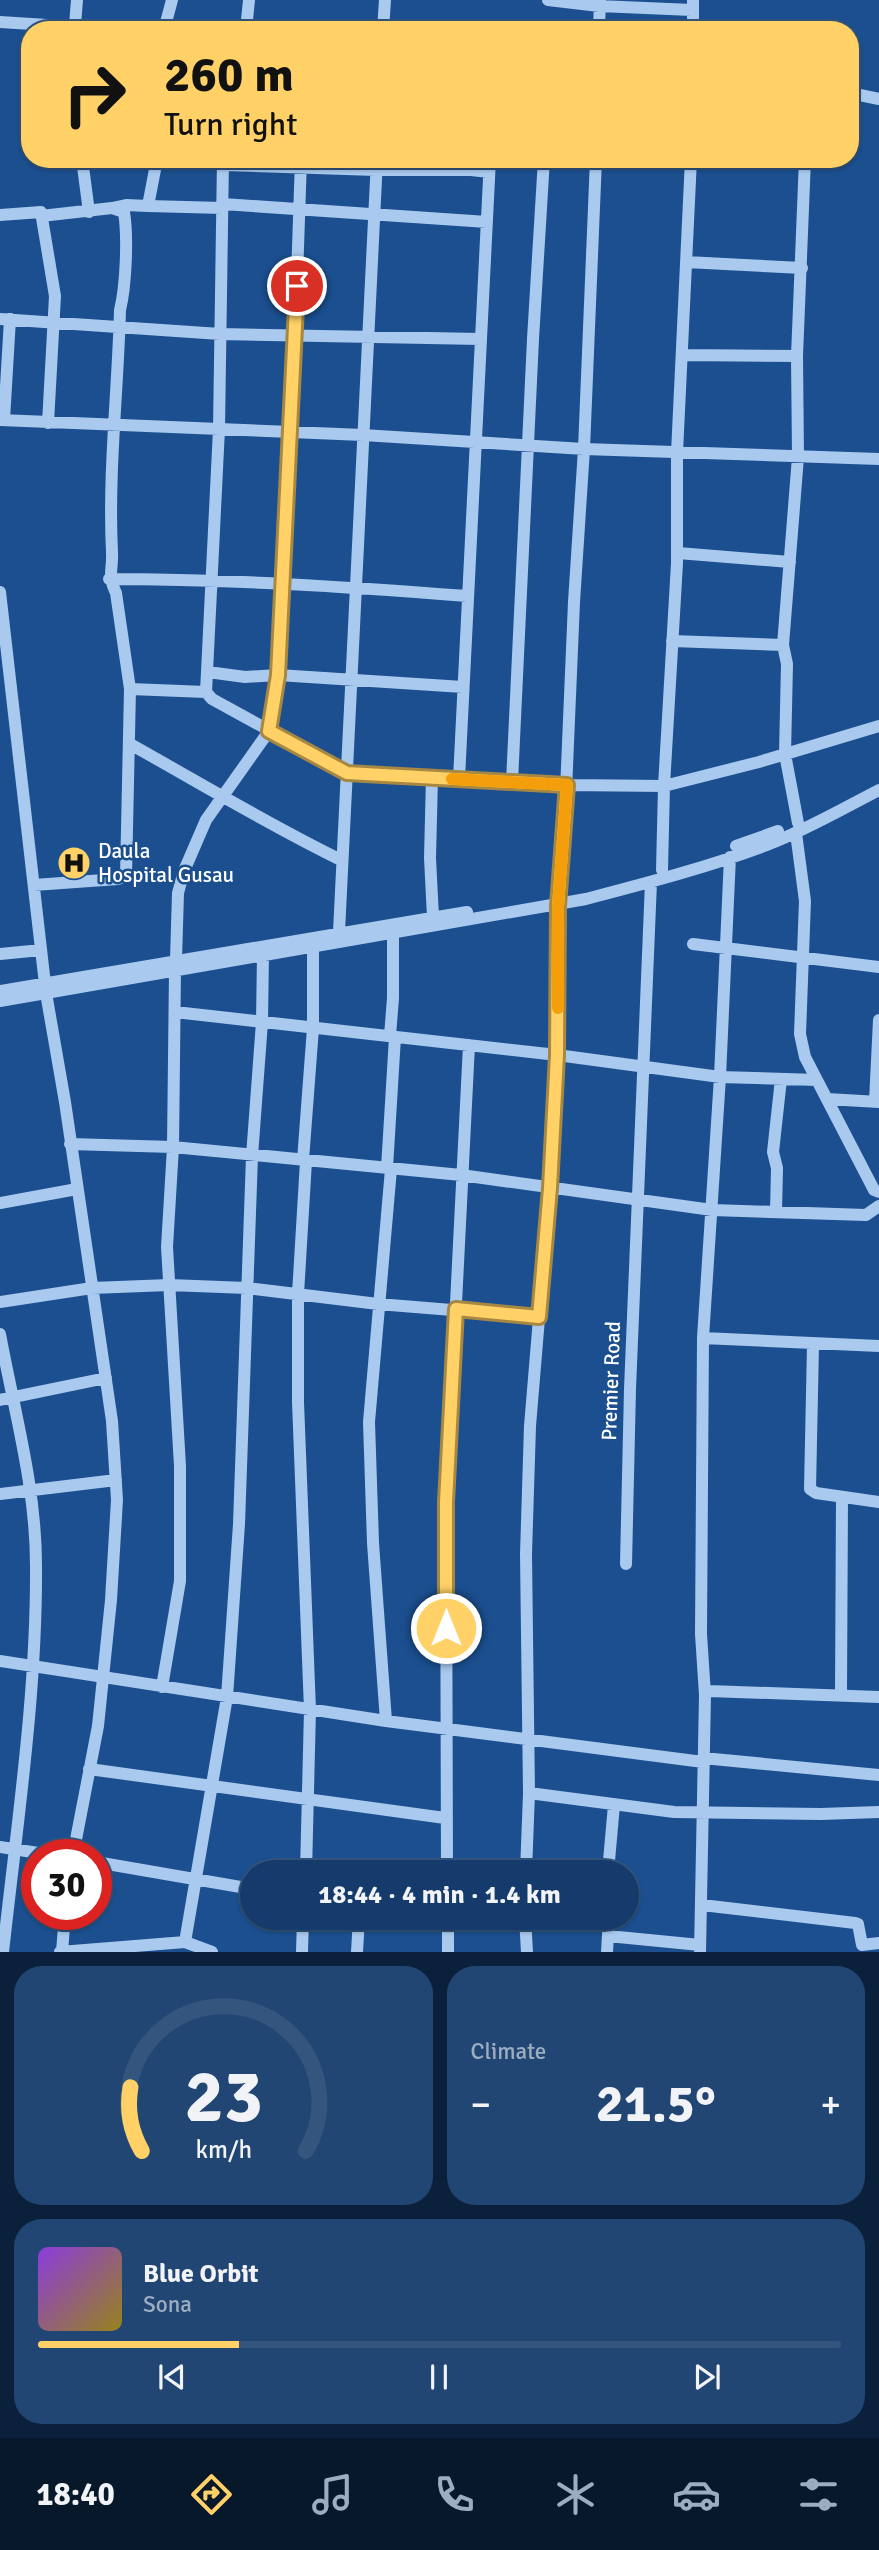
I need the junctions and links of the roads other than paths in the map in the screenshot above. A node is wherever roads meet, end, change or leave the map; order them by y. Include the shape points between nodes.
1 (77, 0) edge
2 (172, 0) edge
3 (249, 0) edge
4 (385, 0) edge
5 (548, 0) edge
6 (599, 3) edge
7 (693, 5) edge
8 (68, 21) edge
9 (166, 21) edge
10 (247, 21) edge
11 (384, 21) edge
12 (599, 21) edge
13 (0, 22) edge
14 (21, 24) edge
15 (859, 95) edge
16 (879, 99) edge
17 (83, 168) edge
18 (155, 168) edge
19 (223, 168) edge
20 (301, 168) edge
21 (376, 168) edge
22 (439, 168) edge
23 (480, 168) edge
24 (490, 168) edge
25 (544, 168) edge
26 (596, 168) edge
27 (691, 168) edge
28 (805, 168) edge
29 (148, 206) junction
30 (223, 206) junction
31 (112, 208) junction
32 (300, 211) junction
33 (89, 212) junction
34 (0, 215) edge
35 (41, 216) junction
36 (374, 216) junction
37 (487, 222) junction
38 (686, 262) junction
39 (802, 268) junction
40 (5, 319) edge
41 (52, 321) junction
42 (120, 326) junction
43 (220, 334) junction
44 (295, 336) junction
45 (367, 336) junction
46 (481, 340) junction
47 (682, 355) junction
48 (797, 356) junction
49 (2, 420) edge
50 (48, 423) junction
51 (116, 426) junction
52 (219, 429) junction
53 (289, 432) junction
54 (363, 436) junction
55 (476, 443) junction
56 (529, 446) junction
57 (584, 449) junction
58 (677, 453) junction
59 (798, 457) junction
60 (879, 459) edge
61 (678, 553) junction
62 (790, 562) junction
63 (109, 579) junction
64 (212, 579) junction
65 (283, 582) junction
66 (356, 587) junction
67 (0, 592) edge
68 (467, 596) junction
69 (671, 641) junction
70 (783, 645) junction
71 (208, 672) junction
72 (5, 673) edge
73 (278, 675) junction
74 (351, 680) junction
75 (463, 687) junction
76 (130, 689) junction
77 (206, 692) junction
78 (879, 726) edge
79 (269, 731) junction
80 (130, 744) junction
81 (785, 754) junction
82 (347, 773) junction
83 (432, 777) junction
84 (459, 779) junction
85 (512, 782) junction
86 (879, 782) edge
87 (567, 785) junction
88 (664, 786) junction
89 (879, 790) edge
90 (225, 796) junction
91 (797, 828) junction
92 (730, 857) junction
93 (341, 860) junction
94 (663, 870) junction
95 (651, 882) junction
96 (34, 886) junction
97 (559, 901) junction
98 (433, 917) junction
99 (339, 932) junction
100 (393, 932) junction
101 (694, 944) dead end
102 (313, 946) junction
103 (727, 949) junction
104 (41, 950) junction
105 (0, 954) edge
106 (263, 954) junction
107 (804, 958) junction
108 (175, 965) junction
109 (879, 967) edge
110 (46, 989) junction
111 (0, 991) edge
112 (0, 1000) edge
113 (175, 1012) junction
114 (879, 1020) edge
115 (262, 1022) junction
116 (313, 1028) junction
117 (393, 1037) junction
118 (469, 1045) junction
119 (557, 1055) junction
120 (643, 1066) junction
121 (720, 1077) junction
122 (781, 1079) junction
123 (817, 1080) junction
124 (827, 1099) junction
125 (877, 1101) edge
126 (70, 1144) junction
127 (173, 1147) junction
128 (252, 1156) junction
129 (304, 1160) junction
130 (389, 1168) junction
131 (461, 1175) junction
132 (550, 1188) junction
133 (77, 1189) junction
134 (879, 1192) edge
135 (637, 1199) junction
136 (0, 1203) edge
137 (879, 1206) edge
138 (712, 1210) junction
139 (776, 1212) junction
140 (169, 1285) junction
141 (92, 1288) junction
142 (247, 1288) junction
143 (298, 1294) junction
144 (0, 1302) edge
145 (378, 1304) junction
146 (456, 1309) junction
147 (539, 1317) junction
148 (0, 1334) edge
149 (703, 1338) junction
150 (813, 1345) junction
151 (879, 1346) edge
152 (106, 1378) junction
153 (6, 1399) edge
154 (117, 1480) junction
155 (30, 1490) junction
156 (0, 1494) edge
157 (842, 1498) junction
158 (879, 1502) edge
159 (626, 1564) dead end
160 (0, 1661) edge
161 (33, 1665) junction
162 (103, 1678) junction
163 (162, 1687) junction
164 (705, 1695) junction
165 (841, 1695) junction
166 (227, 1697) junction
167 (879, 1697) edge
168 (310, 1710) junction
169 (386, 1721) junction
170 (445, 1729) junction
171 (527, 1740) junction
172 (703, 1760) junction
173 (89, 1769) junction
174 (879, 1775) edge
175 (211, 1786) junction
176 (529, 1793) junction
177 (309, 1800) junction
178 (614, 1805) junction
179 (701, 1811) junction
180 (879, 1812) edge
181 (445, 1818) junction
182 (76, 1839) edge
183 (0, 1847) edge
184 (14, 1850) junction
185 (21, 1851) edge
186 (306, 1860) edge
187 (447, 1860) edge
188 (526, 1860) edge
189 (609, 1860) edge
190 (112, 1865) edge
191 (196, 1879) junction
192 (240, 1887) edge
193 (702, 1905) junction
194 (63, 1930) edge
195 (303, 1930) edge
196 (358, 1930) edge
197 (448, 1930) edge
198 (525, 1930) edge
199 (608, 1930) edge
200 (608, 1936) junction
201 (879, 1943) edge
202 (183, 1945) edge
203 (701, 1950) edge
204 (3, 1951) edge
205 (61, 1951) edge
206 (212, 1951) edge
207 (302, 1951) edge
208 (357, 1951) edge
209 (448, 1951) edge
210 (527, 1951) edge
211 (607, 1951) edge

1 - 8 street
2 - 9 street
3 - 10 street
4 - 11 street
5 - 6 street
6 - 7 street
6 - 12 street
13 - 14 street
15 - 16 street
17 - 33 street
18 - 29 street
19 - 30 street
20 - 32 street
21 - 36 street
22 - 23 street
24 - 37 street
25 - 56 street
26 - 57 street
27 - 38 street
28 - 39 street
29 - 30 street
29 - 31 street
30 - 32 street
30 - 43 street
31 - 33 street
31 - 42 street via 124,212 126,226
32 - 36 street
32 - 44 street
33 - 35 street
34 - 35 street via 41,212
35 - 41 street via 55,296
36 - 37 street
36 - 45 street
37 - 46 street
38 - 39 street
38 - 47 street
39 - 48 street
40 - 41 street
40 - 49 street
41 - 42 street
41 - 50 street
42 - 43 street
42 - 51 street
43 - 44 street
43 - 52 street
44 - 45 street
44 - 53 street
45 - 46 street
45 - 54 street
46 - 55 street
47 - 48 street
47 - 58 street
48 - 59 street
49 - 50 street
50 - 51 street
51 - 52 street
51 - 63 street
52 - 53 street
52 - 64 street
53 - 54 street
53 - 65 street
54 - 55 street
54 - 66 street
55 - 56 street
55 - 68 street
56 - 57 street
56 - 85 street
57 - 58 street
57 - 87 street
58 - 59 street
58 - 61 street
59 - 60 street
59 - 62 street
61 - 62 street
61 - 69 street
62 - 70 street
63 - 64 street
63 - 76 street via 116,593
64 - 65 street
64 - 71 street
65 - 66 street
65 - 73 street
66 - 68 street
66 - 74 street
67 - 72 street
68 - 75 street
69 - 70 street
69 - 88 street
70 - 81 street via 787,664
71 - 73 street
71 - 77 street
72 - 96 street
73 - 74 street
73 - 79 street
74 - 75 street
74 - 82 street
75 - 84 street
76 - 77 street
76 - 80 street
77 - 79 street
78 - 81 street
79 - 82 street
79 - 90 street
80 - 90 street
80 - 96 street via 126,876
81 - 88 street
81 - 91 street
82 - 83 street
82 - 93 street
83 - 84 street
83 - 98 street
84 - 85 street
85 - 87 street
86 - 91 street
87 - 88 street
87 - 97 street
88 - 94 street
89 - 91 street
90 - 93 street
90 - 108 street via 206,820 184,871 178,893
91 - 92 street
91 - 94 street
91 - 107 street via 805,901
92 - 95 street
92 - 103 street
93 - 99 street
94 - 97 street
95 - 97 street
95 - 120 street, Premier Road
96 - 104 street
97 - 98 street
97 - 100 street
97 - 119 street
98 - 99 street
99 - 108 street
100 - 102 street
100 - 117 street
101 - 103 street
102 - 106 street
102 - 116 street
103 - 107 street
103 - 121 street
104 - 105 street
104 - 110 street
106 - 108 street
106 - 115 street
107 - 109 street
107 - 123 street via 800,1034
108 - 110 street
108 - 113 street
110 - 111 street
110 - 112 street
110 - 126 street
113 - 115 street
113 - 127 street
114 - 125 street
115 - 116 street
115 - 128 street
116 - 117 street
116 - 129 street
117 - 118 street
117 - 130 street
118 - 119 street
118 - 131 street
119 - 120 street
119 - 132 street
120 - 121 street
120 - 135 street, Premier Road
121 - 122 street
121 - 138 street
122 - 123 street
122 - 139 street via 773,1152
123 - 124 street
124 - 125 street
124 - 134 street
126 - 127 street
126 - 133 street
127 - 128 street
127 - 140 street
128 - 129 street
128 - 142 street
129 - 130 street
129 - 143 street
130 - 131 street
130 - 145 street
131 - 132 street
131 - 146 street
132 - 135 street
132 - 147 street
133 - 136 street
133 - 141 street
135 - 138 street
135 - 159 street, Premier Road
137 - 139 street via 866,1215
138 - 139 street
138 - 149 street
140 - 141 street
140 - 142 street
140 - 163 street via 180,1466 180,1581
141 - 144 street
141 - 152 street
142 - 143 street
142 - 166 street via 239,1524
143 - 145 street
143 - 168 street
145 - 146 street
145 - 169 street via 369,1422
146 - 147 street
146 - 170 street via 446,1502
147 - 171 street via 530,1426
148 - 153 street
149 - 150 street
149 - 164 street via 701,1634
150 - 151 street
150 - 157 street via 810,1489
152 - 153 street
152 - 154 street
153 - 155 street
154 - 155 street
154 - 162 street
155 - 156 street
155 - 161 street via 36,1565
157 - 158 street
157 - 165 street
160 - 161 street
161 - 162 street
161 - 184 street
162 - 163 street
162 - 173 street
163 - 166 street
164 - 165 street via 709,1691
164 - 172 street
165 - 167 street
166 - 168 street
166 - 175 street
168 - 169 street
168 - 177 street
169 - 170 street
170 - 171 street
170 - 181 street
171 - 172 street
171 - 176 street
172 - 174 street
172 - 179 street
173 - 175 street
173 - 182 street
175 - 177 street
175 - 191 street
176 - 178 street
176 - 188 street
177 - 181 street
177 - 186 street
178 - 179 street
178 - 189 street
179 - 180 street
179 - 193 street
181 - 187 street
183 - 184 street
184 - 185 street
184 - 204 street
190 - 191 street
191 - 192 street
191 - 202 street
193 - 201 street via 855,1923 862,1945
193 - 203 street
194 - 205 street
195 - 207 street
196 - 208 street
197 - 209 street
198 - 210 street
199 - 200 street
200 - 203 street
200 - 211 street
202 - 205 street
202 - 206 street

